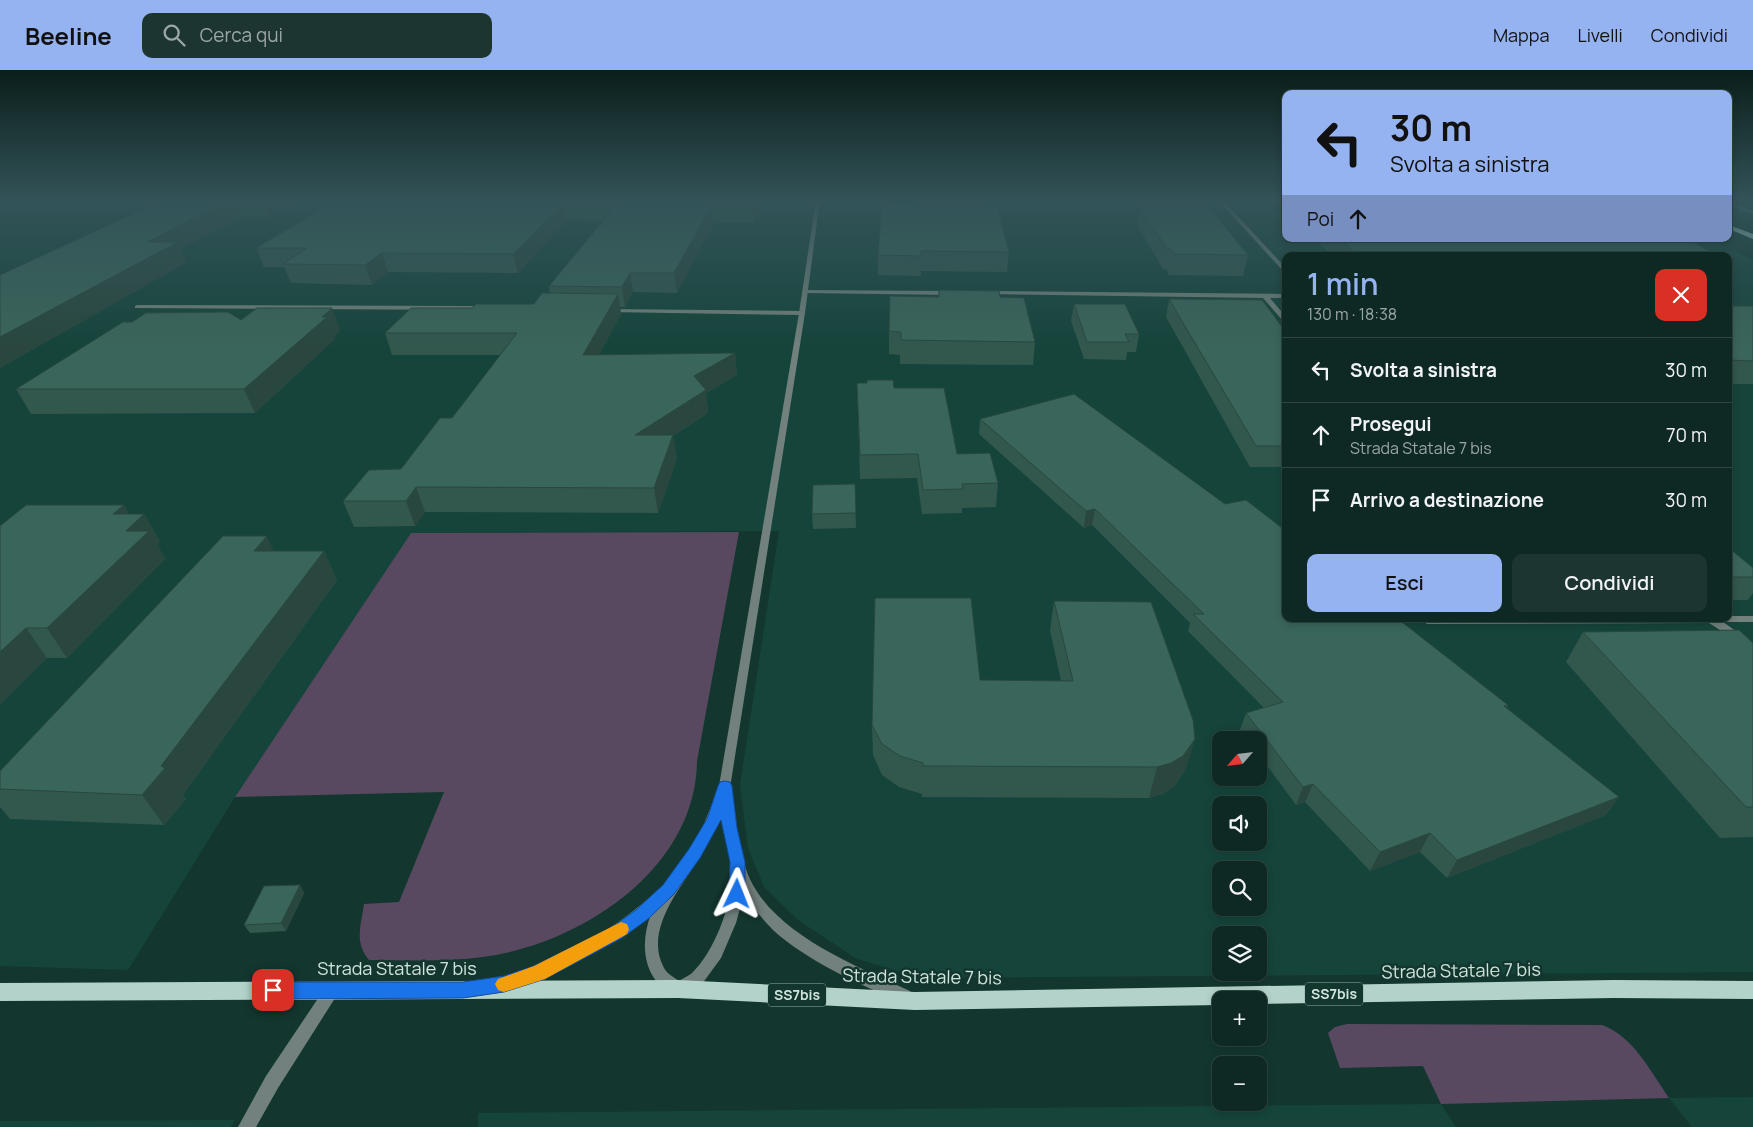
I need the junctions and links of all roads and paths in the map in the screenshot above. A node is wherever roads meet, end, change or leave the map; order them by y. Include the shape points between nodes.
1 (811, 248) edge
2 (1265, 248) edge
3 (1282, 267) edge
4 (805, 291) junction
5 (962, 293) edge
6 (981, 293) edge
7 (1266, 296) junction
8 (1282, 296) edge
9 (137, 307) dead end
10 (483, 308) edge
11 (602, 310) edge
12 (802, 313) junction
13 (1282, 316) edge
14 (1732, 619) edge
15 (1753, 619) edge
16 (1715, 622) edge
17 (1753, 648) edge
18 (725, 786) junction
19 (738, 862) junction
20 (669, 890) junction
21 (678, 989) junction
22 (332, 990) junction
23 (463, 990) junction
24 (1753, 990) edge
25 (0, 992) edge
26 (915, 1001) junction
27 (247, 1127) edge

1 - 4 street
2 - 3 street
4 - 5 street
4 - 12 street
6 - 7 street
7 - 8 street
7 - 13 street
9 - 10 street
11 - 12 street
12 - 18 street
14 - 15 street
16 - 17 street
18 - 19 street via 729,828
18 - 20 street via 714,821
19 - 21 street via 737,894 716,953 697,979
19 - 26 street via 749,889 767,914 794,938 818,955
20 - 21 street via 654,927 652,950 658,973
20 - 23 street via 616,933 547,969 504,984
21 - 23 main road, Strada Statale 7 bis / SS7bis
21 - 26 main road, Strada Statale 7 bis / SS7bis
22 - 23 main road, Strada Statale 7 bis / SS7bis
22 - 25 main road, Strada Statale 7 bis / SS7bis
22 - 27 street
24 - 26 main road, Strada Statale 7 bis / SS7bis

